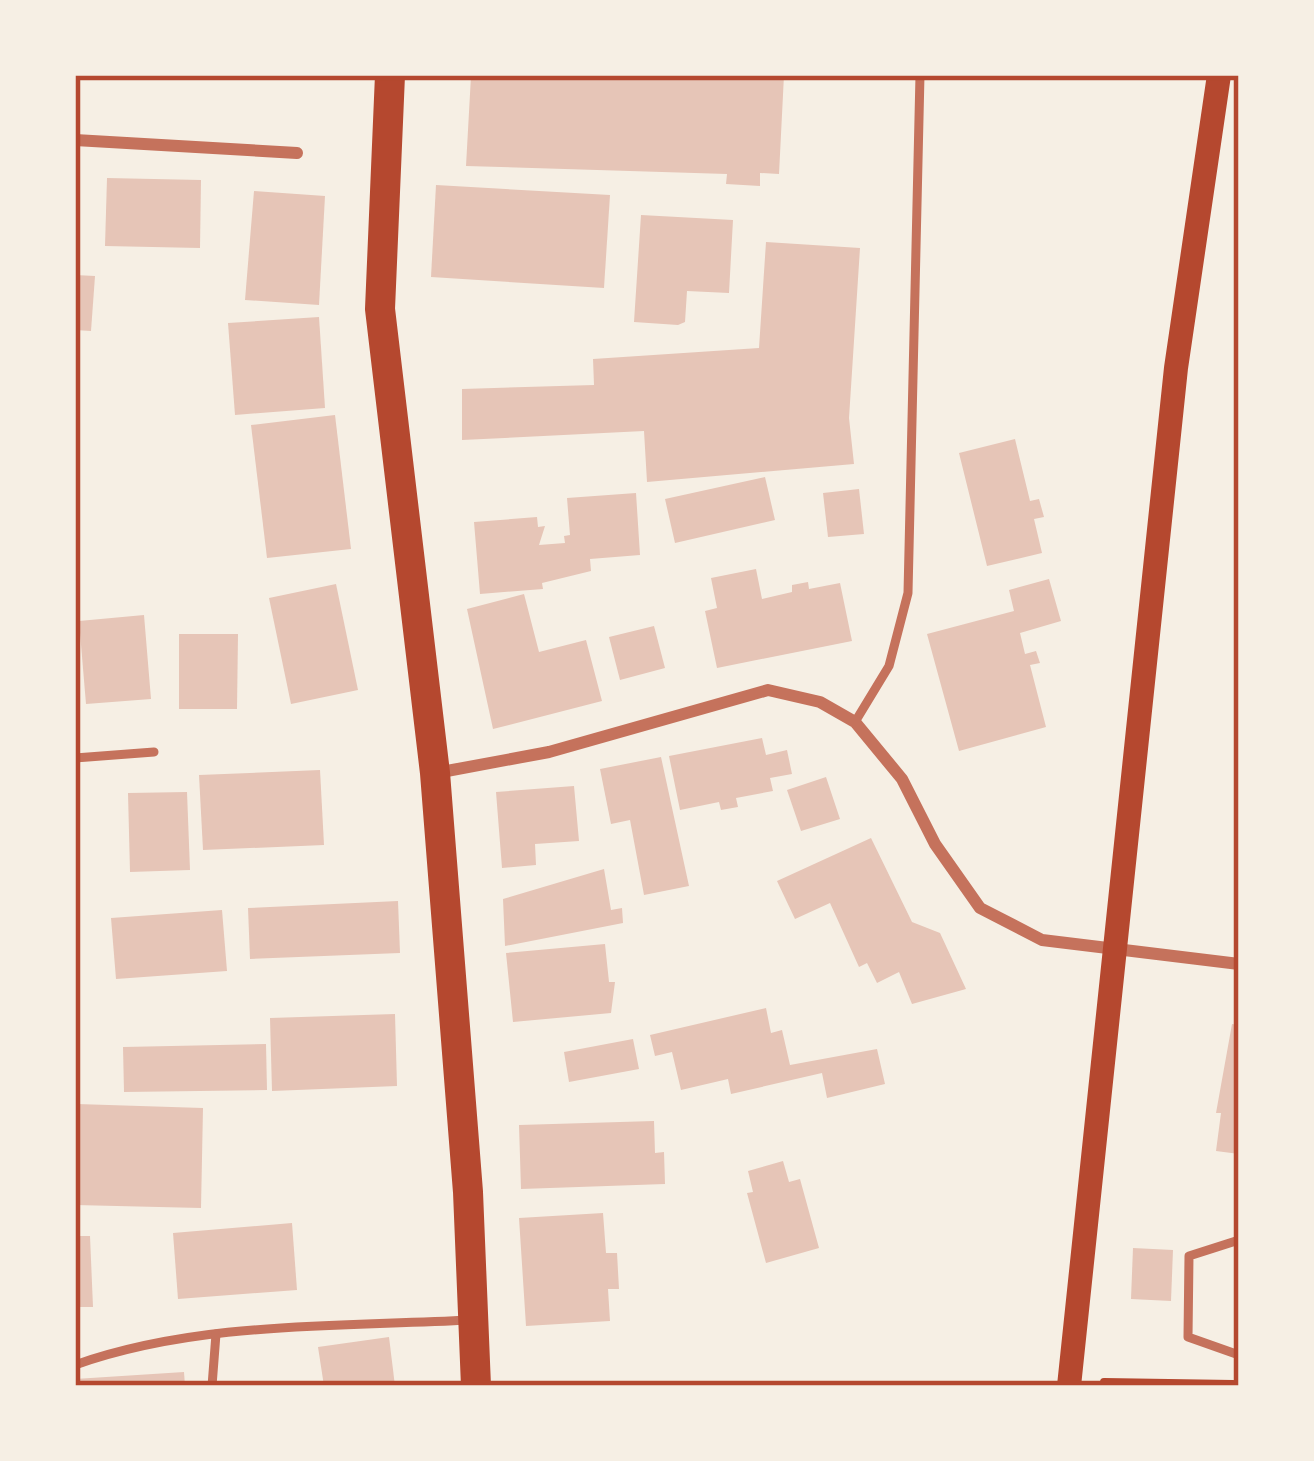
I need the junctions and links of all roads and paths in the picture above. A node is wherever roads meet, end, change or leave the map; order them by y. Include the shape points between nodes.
1 (390, 75) edge
2 (920, 75) edge
3 (1219, 75) edge
4 (75, 140) edge
5 (297, 153) dead end
6 (854, 722) junction
7 (154, 752) dead end
8 (75, 758) edge
9 (435, 773) junction
10 (1112, 950) junction
11 (1239, 964) edge
12 (1239, 1240) edge
13 (474, 1320) junction
14 (216, 1334) junction
15 (1239, 1355) edge
16 (75, 1366) edge
17 (1239, 1380) edge
18 (1069, 1383) edge
19 (212, 1386) edge
20 (476, 1386) edge

1 - 9 main road via 380,309
2 - 6 lane via 908,593 889,666
3 - 10 main road via 1176,368
4 - 5 street
6 - 9 street via 820,702 768,689 549,752
6 - 10 street via 902,779 980,908 1042,940
7 - 8 lane
9 - 13 main road
10 - 11 street
10 - 18 main road
12 - 15 lane via 1189,1256 1188,1337
13 - 14 lane
13 - 20 main road
14 - 16 lane via 120,1349
14 - 19 lane
17 - 18 path

